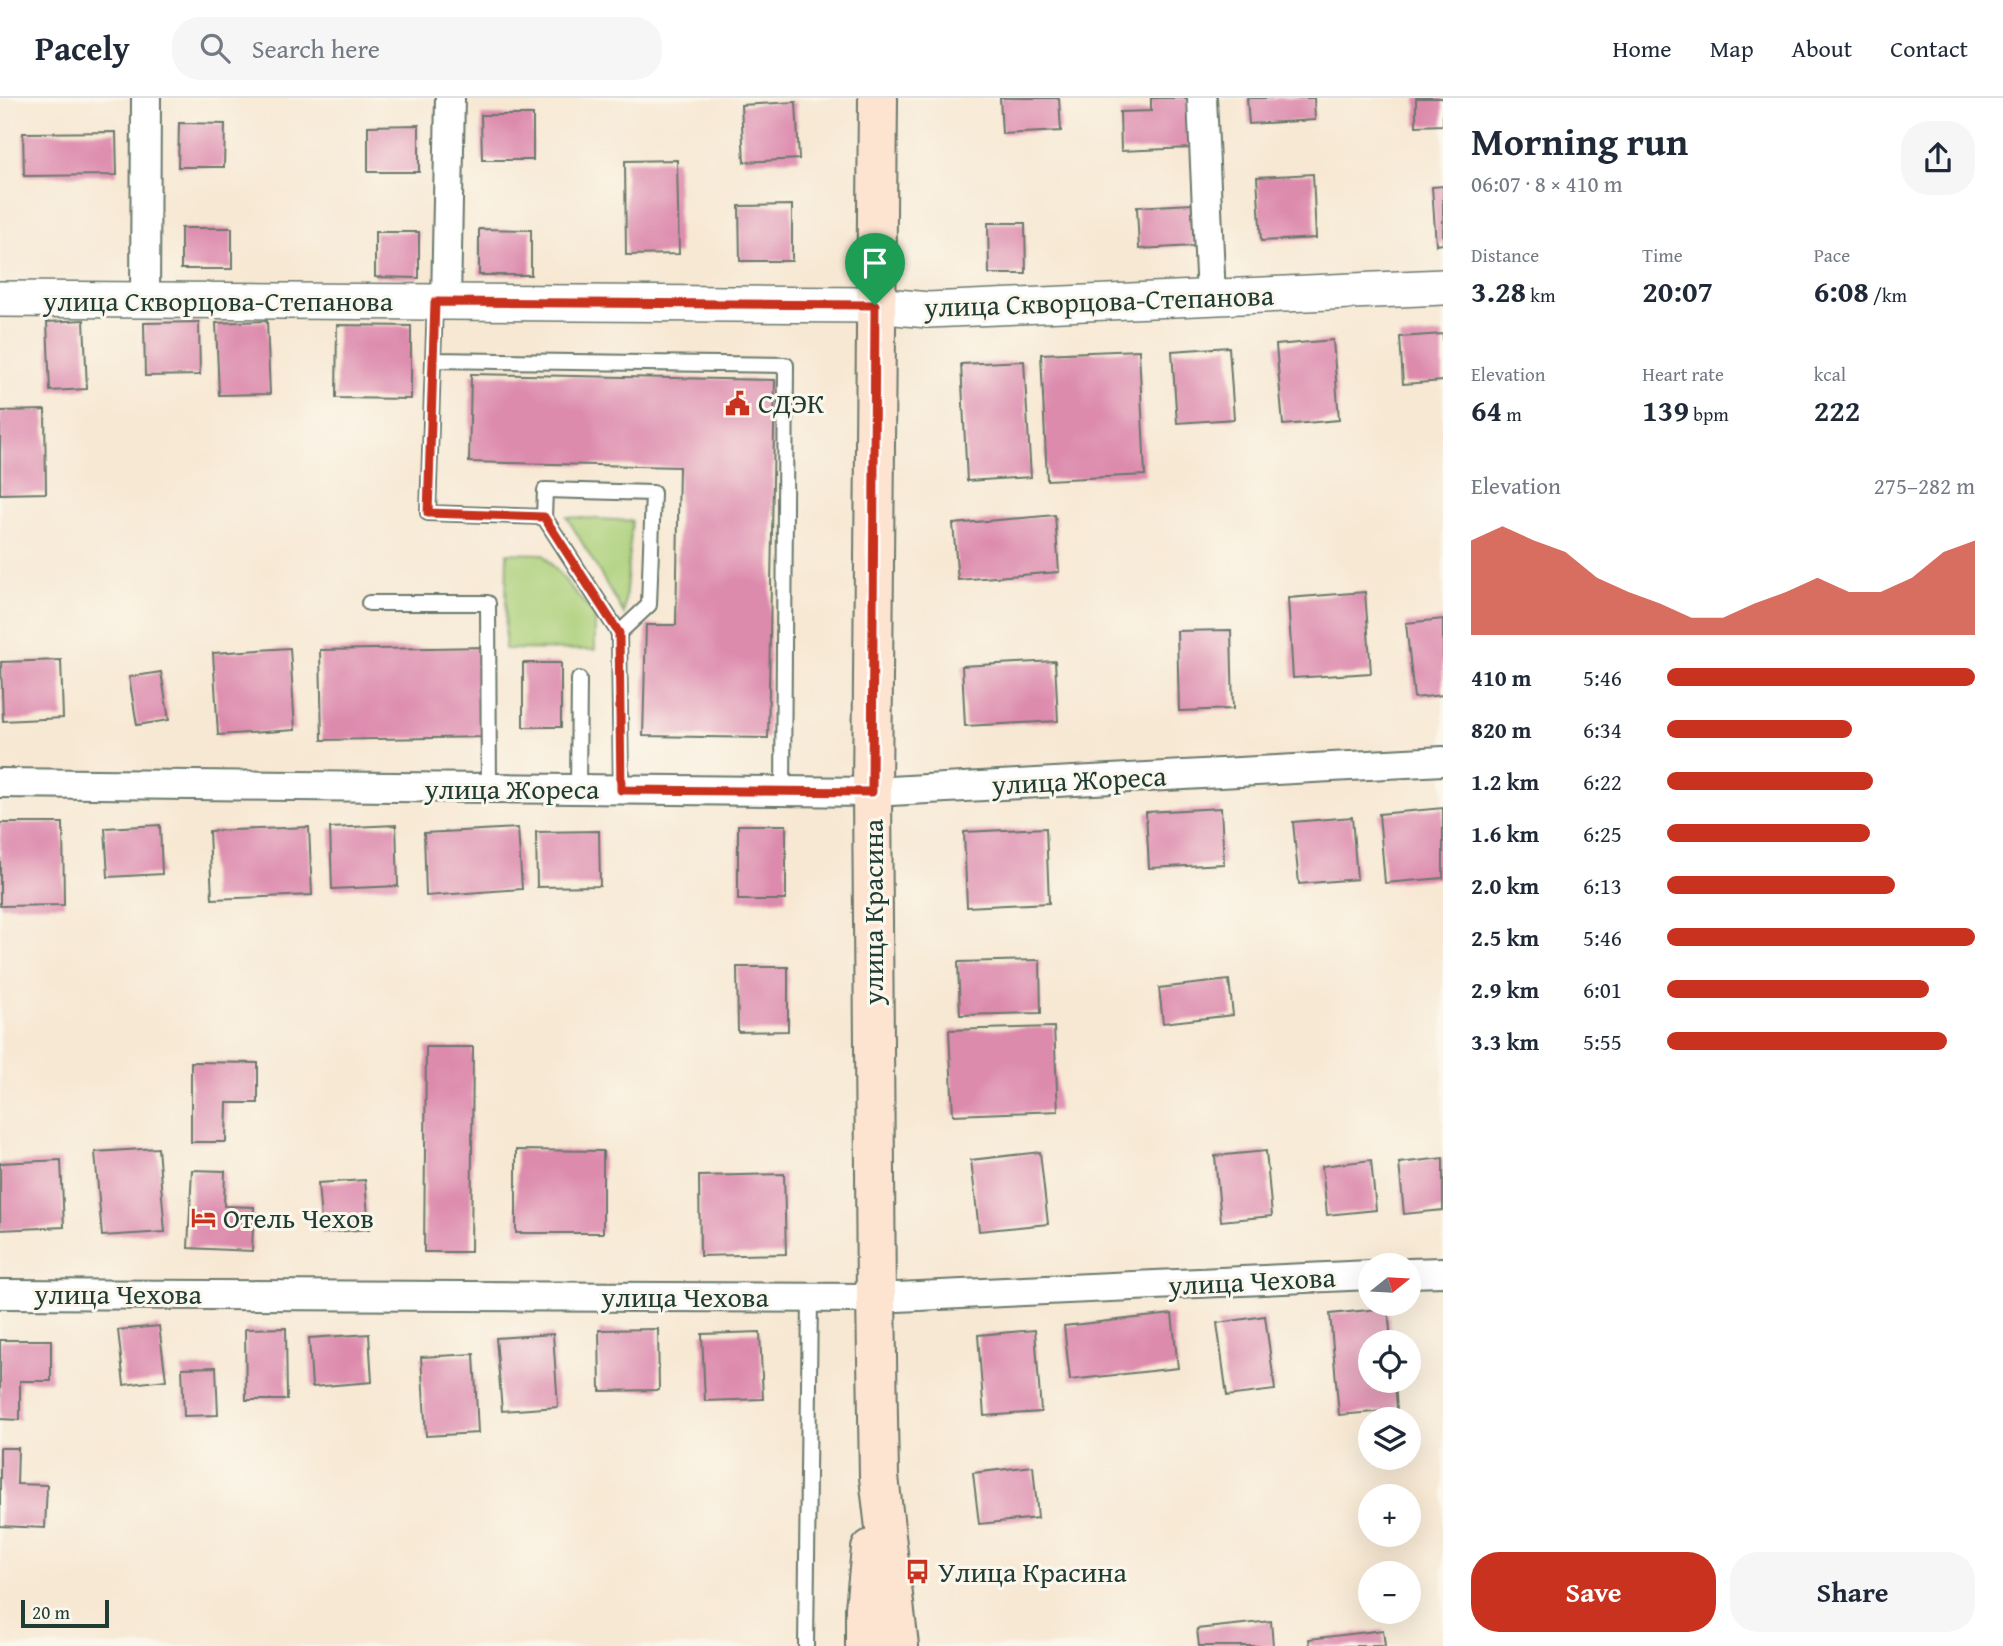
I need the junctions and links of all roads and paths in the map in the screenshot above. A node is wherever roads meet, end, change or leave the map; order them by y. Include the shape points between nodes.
1 (146, 98) edge
2 (450, 98) edge
3 (878, 98) edge
4 (1202, 98) edge
5 (1443, 287) edge
6 (1211, 297) junction
7 (0, 299) edge
8 (145, 300) junction
9 (440, 302) junction
10 (875, 305) junction
11 (433, 360) junction
12 (544, 517) junction
13 (369, 603) dead end
14 (619, 633) junction
15 (579, 679) dead end
16 (1443, 761) edge
17 (0, 782) edge
18 (489, 790) junction
19 (578, 790) junction
20 (621, 790) junction
21 (783, 791) junction
22 (872, 792) junction
23 (1443, 1272) edge
24 (1421, 1273) edge
25 (1358, 1276) edge
26 (0, 1294) edge
27 (810, 1298) junction
28 (876, 1298) junction
29 (879, 1477) junction
30 (806, 1646) edge
31 (865, 1646) edge
32 (899, 1646) edge

1 - 8 street
2 - 9 street
3 - 10 main road, улица Красина
4 - 6 street
5 - 6 street, улица Скворцова-Степанова
6 - 10 street, улица Скворцова-Степанова via 928,310
7 - 8 street, улица Скворцова-Степанова
8 - 9 street, улица Скворцова-Степанова
9 - 10 street, улица Скворцова-Степанова
9 - 11 lane
10 - 22 main road, улица Красина
11 - 12 lane via 428,513
11 - 21 lane via 786,365
12 - 14 lane
12 - 14 lane via 545,490 653,493 649,605
13 - 18 lane via 488,603
14 - 20 lane
15 - 19 lane
16 - 22 street, улица Жореса
17 - 18 street, улица Жореса
18 - 19 street, улица Жореса
19 - 20 street, улица Жореса
20 - 21 street, улица Жореса
21 - 22 street, улица Жореса
22 - 28 main road, улица Красина
23 - 24 street
25 - 28 street, улица Чехова
26 - 27 street, улица Чехова
27 - 28 street, улица Чехова
27 - 30 lane
28 - 29 main road, улица Красина
29 - 31 main road, улица Красина
29 - 32 main road, улица Красина

